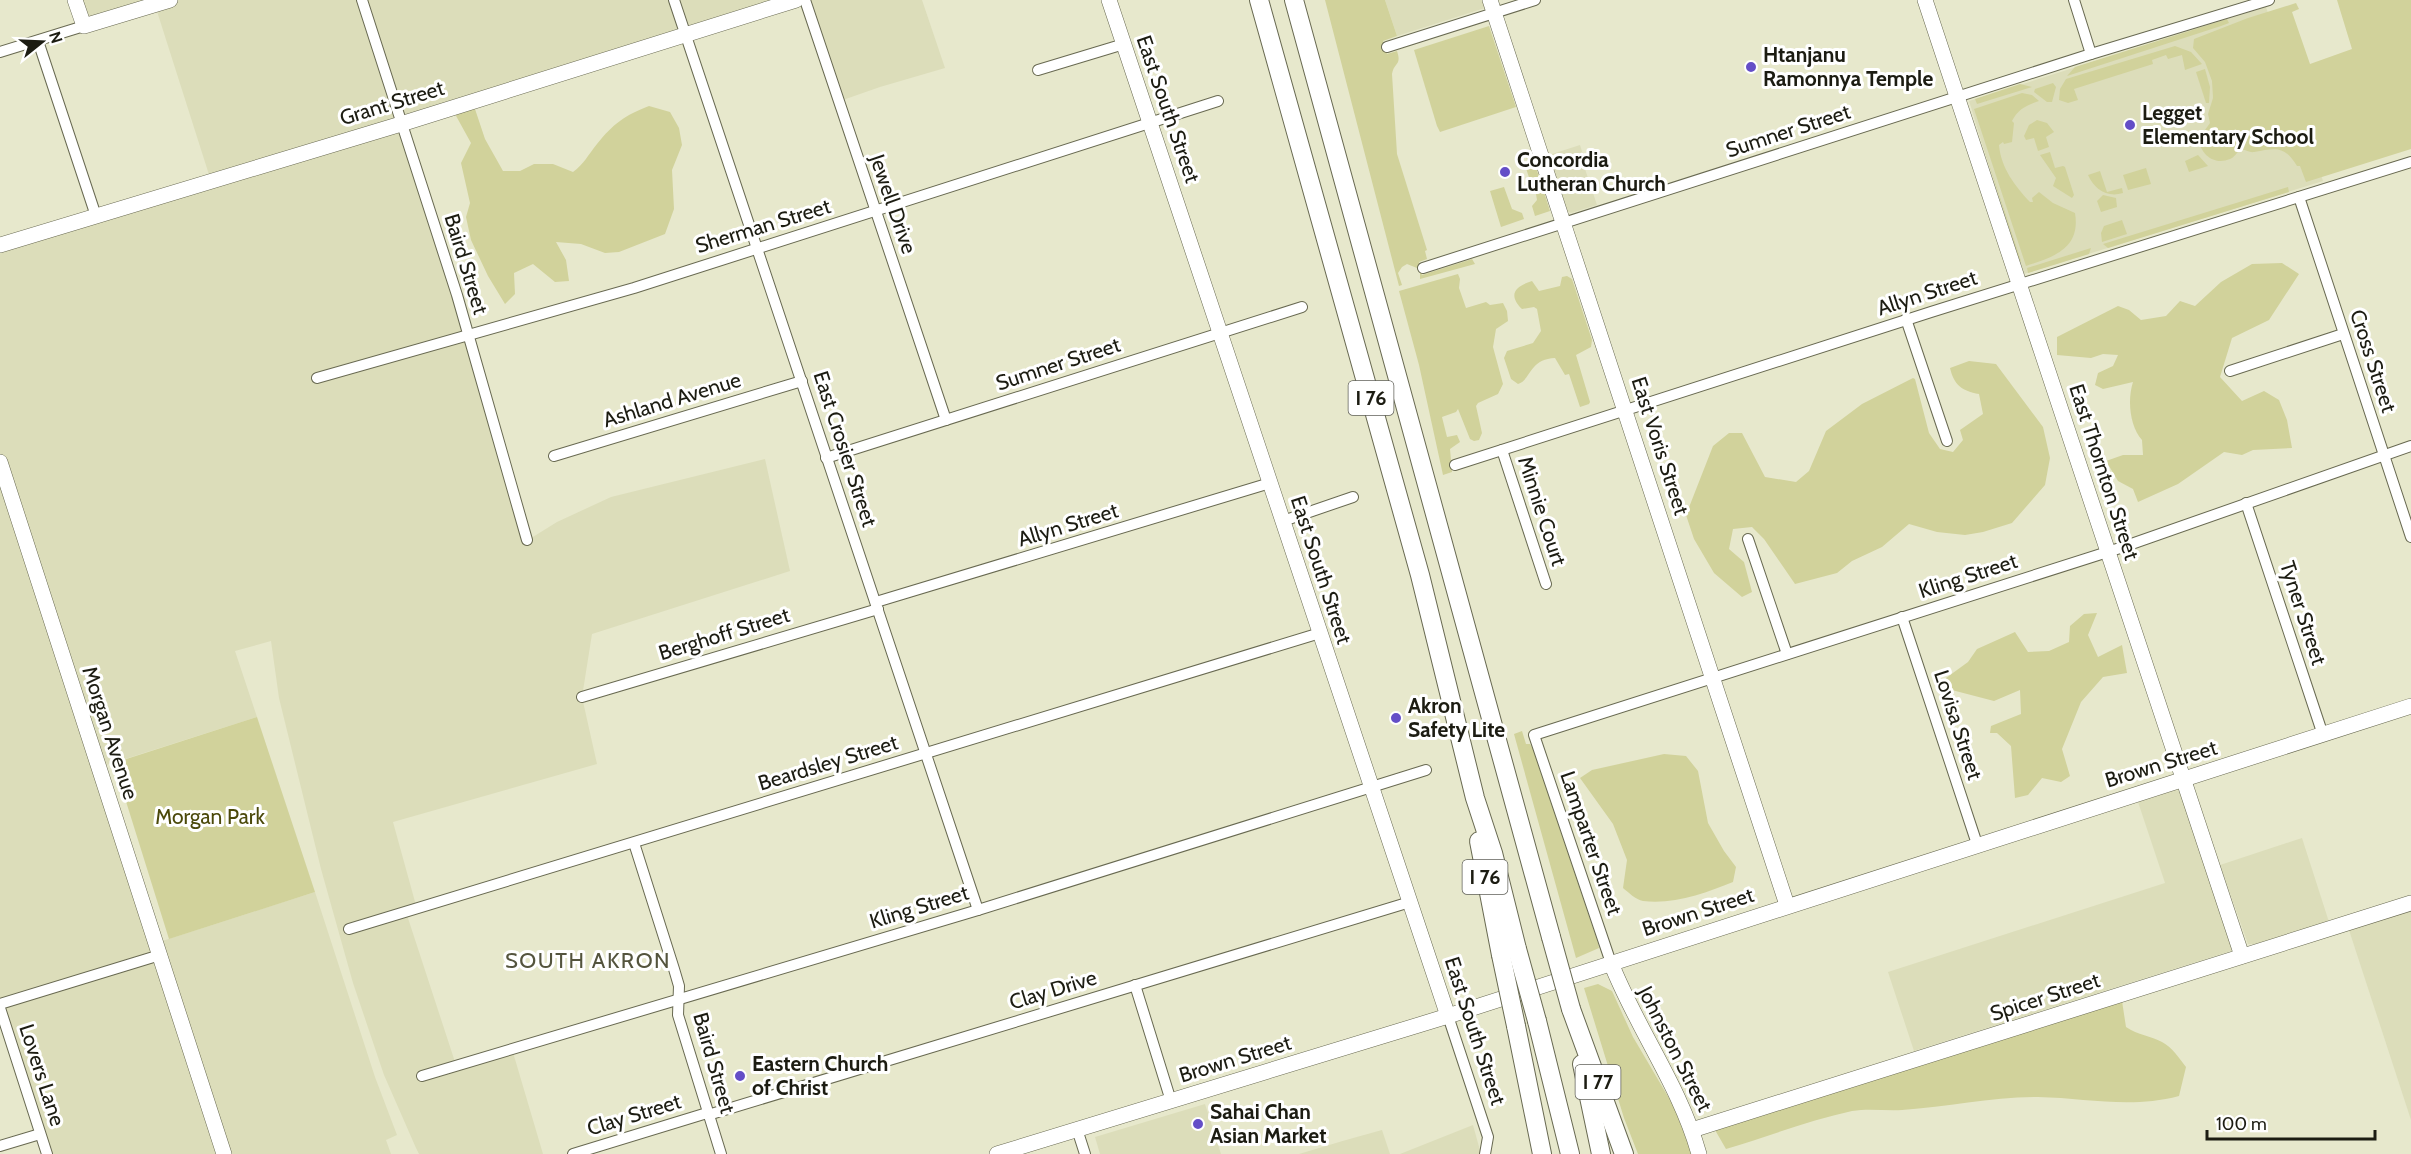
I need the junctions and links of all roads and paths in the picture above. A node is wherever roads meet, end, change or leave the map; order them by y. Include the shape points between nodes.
1 (75, 0) edge
2 (170, 0) edge
3 (362, 0) edge
4 (674, 0) edge
5 (796, 0) edge
6 (805, 0) edge
7 (1109, 0) edge
8 (1259, 0) edge
9 (1294, 0) edge
10 (1535, 0) edge
11 (1925, 0) edge
12 (2074, 0) edge
13 (2268, 0) edge
14 (2234, 5) edge
15 (1492, 6) edge
16 (84, 26) junction
17 (686, 35) junction
18 (38, 40) junction
19 (1124, 44) junction
20 (1387, 47) dead end
21 (0, 52) edge
22 (2091, 54) junction
23 (1038, 70) dead end
24 (1957, 98) junction
25 (1218, 101) dead end
26 (1150, 123) junction
27 (401, 124) junction
28 (2411, 162) edge
29 (2299, 197) junction
30 (875, 212) junction
31 (96, 216) junction
32 (1564, 223) junction
33 (0, 245) edge
34 (757, 248) junction
35 (1423, 268) dead end
36 (2019, 284) junction
37 (1302, 307) dead end
38 (1906, 319) junction
39 (1222, 333) junction
40 (2343, 334) junction
41 (468, 336) junction
42 (2230, 371) dead end
43 (317, 378) dead end
44 (802, 381) junction
45 (1626, 411) junction
46 (946, 420) junction
47 (1947, 441) dead end
48 (2411, 446) edge
49 (1502, 450) junction
50 (554, 456) dead end
51 (2384, 456) junction
52 (826, 458) junction
53 (0, 462) edge
54 (1455, 465) dead end
55 (1270, 483) junction
56 (1353, 497) dead end
57 (2246, 503) junction
58 (1283, 521) junction
59 (2411, 537) edge
60 (1748, 539) dead end
61 (527, 540) dead end
62 (2108, 552) junction
63 (1546, 584) dead end
64 (877, 606) junction
65 (1902, 617) junction
66 (1320, 633) junction
67 (1787, 654) junction
68 (1714, 678) junction
69 (582, 697) dead end
70 (2411, 706) edge
71 (1534, 735) joint
72 (2323, 735) junction
73 (925, 753) junction
74 (1426, 770) dead end
75 (2184, 780) junction
76 (1372, 787) junction
77 (634, 843) junction
78 (1977, 844) junction
79 (1410, 902) junction
80 (2411, 903) edge
81 (1787, 905) junction
82 (978, 910) junction
83 (349, 929) dead end
84 (1509, 952) junction
85 (160, 955) junction
86 (2242, 957) junction
87 (1611, 963) junction
88 (1135, 985) junction
89 (678, 999) junction
90 (0, 1006) edge
91 (1571, 1009) junction
92 (1448, 1016) junction
93 (423, 1076) dead end
94 (1172, 1101) junction
95 (707, 1114) junction
96 (1077, 1129) junction
97 (1692, 1130) junction
98 (40, 1134) junction
99 (0, 1146) edge
100 (1541, 1153) edge
101 (47, 1154) edge
102 (224, 1154) edge
103 (573, 1154) edge
104 (721, 1154) edge
105 (997, 1154) edge
106 (1085, 1154) edge
107 (1485, 1154) edge
108 (1570, 1154) edge
109 (1601, 1154) edge
110 (1624, 1154) edge
111 (1699, 1154) edge

1 - 16 main road
2 - 16 main road
3 - 27 street, Baird Street
4 - 17 street, East Crosier Street
5 - 17 main road, Grant Street
6 - 30 street, Jewell Drive
7 - 19 main road, East South Street
8 - 84 highway, I 76 via 1417,564 1475,798 1493,854
9 - 91 highway, I 76, bridge
10 - 15 street
11 - 24 main road, East Thornton Street
12 - 22 street
13 - 14 street, Sumner Street
14 - 22 street, Sumner Street
15 - 20 street
15 - 32 main road, East Voris Street
16 - 18 street
17 - 27 main road, Grant Street
17 - 34 street, East Crosier Street
18 - 21 street
18 - 31 street
19 - 23 street
19 - 26 main road, East South Street
22 - 24 street, Sumner Street
24 - 32 street, Sumner Street
24 - 36 main road, East Thornton Street
25 - 26 street, Sherman Street
26 - 30 street, Sherman Street
26 - 39 main road, East South Street
27 - 31 main road, Grant Street
27 - 41 street, Baird Street
28 - 29 street, Allyn Street
29 - 36 street, Allyn Street
29 - 40 street, Cross Street
30 - 34 street, Sherman Street
30 - 46 street, Jewell Drive
31 - 33 main road, Grant Street
32 - 35 street, Sumner Street
32 - 45 main road, East Voris Street
34 - 41 street, Sherman Street
34 - 44 street, East Crosier Street
36 - 38 street, Allyn Street
36 - 62 main road, East Thornton Street
37 - 39 street, Sumner Street
38 - 45 street, Allyn Street
38 - 47 street
39 - 46 street, Sumner Street
39 - 55 main road, East South Street
40 - 42 street
40 - 51 street, Cross Street
41 - 43 street, Sherman Street
41 - 61 street, Baird Street
44 - 50 street, Ashland Avenue
44 - 52 street, East Crosier Street
45 - 49 street, Allyn Street
45 - 68 main road, East Voris Street
46 - 52 street, Sumner Street
48 - 51 street, Kling Street
49 - 54 street, Allyn Street
49 - 63 street, Minnie Court
51 - 57 street, Kling Street
51 - 59 street, Cross Street
52 - 64 street, East Crosier Street
53 - 85 main road, Morgan Avenue
55 - 58 main road, East South Street
55 - 64 street, Allyn Street
56 - 58 street
57 - 62 street, Kling Street
57 - 72 street, Tyner Street
58 - 66 main road, East South Street
60 - 67 street
62 - 65 street, Kling Street
62 - 75 main road, East Thornton Street
64 - 69 street, Berghoff Street
64 - 73 street, East Crosier Street
65 - 67 street, Kling Street
65 - 78 street, Lovisa Street
66 - 73 street, Beardsley Street
66 - 76 main road, East South Street
67 - 68 street, Kling Street
68 - 71 street, Kling Street
68 - 81 main road, East Voris Street
70 - 72 main road, Brown Street
71 - 87 street, Lamparter Street
72 - 75 main road, Brown Street
73 - 77 street, Beardsley Street
73 - 82 street, East Crosier Street
74 - 76 street, Kling Street
75 - 78 main road, Brown Street
75 - 86 main road, East Thornton Street
76 - 79 main road, East South Street
76 - 82 street, Kling Street
77 - 83 street, Beardsley Street
77 - 89 street, Baird Street via 677,977
78 - 81 main road, Brown Street
79 - 88 street, Clay Drive
79 - 92 main road, East South Street
80 - 86 main road, Spicer Street
81 - 87 main road, Brown Street
82 - 89 street, Kling Street
84 - 100 highway, bridge via 1516,1026
84 - 108 highway, bridge via 1537,1021
85 - 90 street
85 - 102 main road, Morgan Avenue
86 - 97 main road, Spicer Street
87 - 92 main road, Brown Street
87 - 97 main road, Johnston Street
88 - 94 street
88 - 95 street, Clay Drive
89 - 93 street, Kling Street
89 - 95 street, Baird Street via 678,1015
90 - 98 street, Lovers Lane
91 - 109 highway, I 76
91 - 110 highway, I 77
92 - 94 main road, Brown Street
92 - 107 street, East South Street via 1488,1137
94 - 96 main road, Brown Street
95 - 103 street, Clay Street
95 - 104 street, Baird Street
96 - 105 main road, Brown Street
96 - 106 street
97 - 111 main road, Johnston Street
98 - 99 street
98 - 101 street, Lovers Lane

